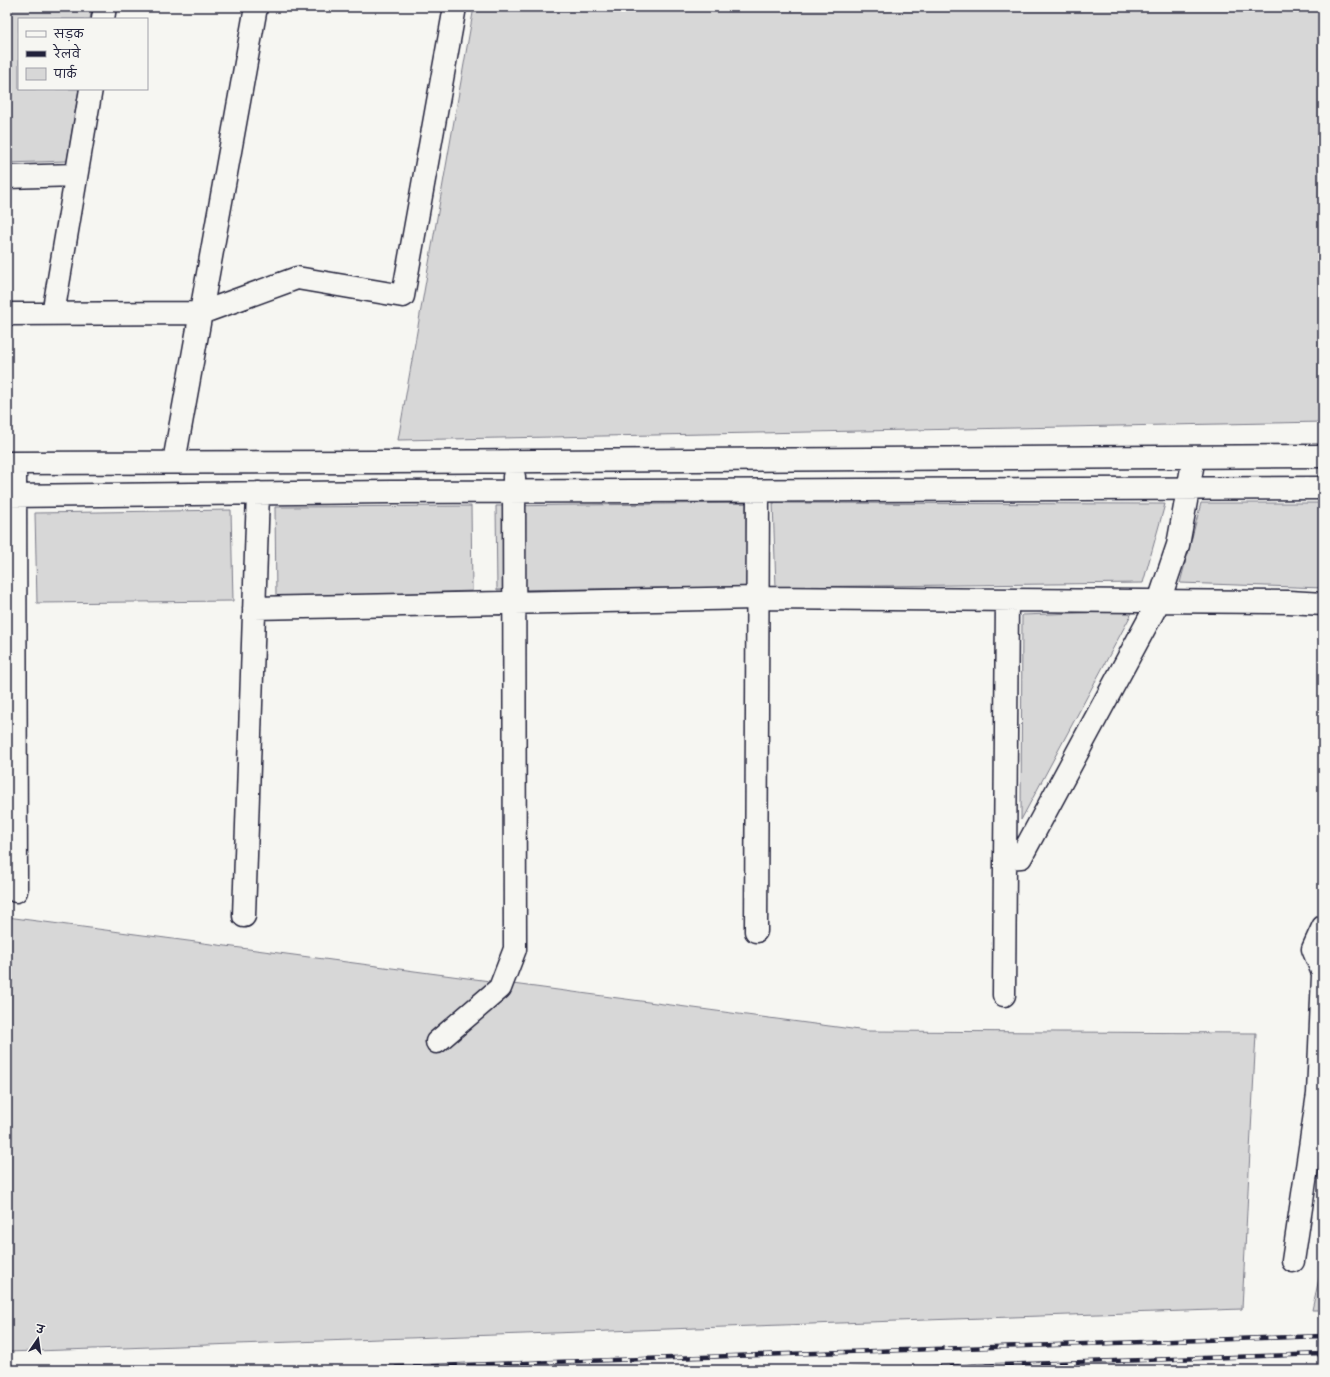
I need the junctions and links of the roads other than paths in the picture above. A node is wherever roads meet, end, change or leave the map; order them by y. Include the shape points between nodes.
1 (105, 7) edge
2 (256, 7) edge
3 (454, 7) edge
4 (103, 18) edge
5 (91, 90) edge
6 (76, 175) junction
7 (7, 177) edge
8 (201, 313) junction
9 (7, 314) edge
10 (53, 314) junction
11 (1323, 456) edge
12 (1194, 457) junction
13 (514, 461) junction
14 (174, 462) junction
15 (11, 463) edge
16 (1189, 488) junction
17 (1323, 488) edge
18 (758, 491) junction
19 (514, 492) junction
20 (258, 493) junction
21 (11, 496) edge
22 (757, 598) junction
23 (1007, 600) junction
24 (1159, 601) junction
25 (514, 603) junction
26 (1323, 604) edge
27 (254, 608) junction
28 (11, 767) edge
29 (1005, 858) junction
30 (16, 891) dead end
31 (244, 916) dead end
32 (1323, 927) edge
33 (756, 931) dead end
34 (1323, 974) edge
35 (1004, 995) dead end
36 (437, 1042) dead end
37 (1292, 1261) dead end

1 - 4 street
2 - 8 street
3 - 8 street via 404,296 297,278
5 - 6 street
6 - 7 street
6 - 10 street
8 - 10 street
8 - 14 street
9 - 10 street
11 - 12 street
12 - 13 street
12 - 16 street
13 - 14 street
13 - 19 street
14 - 15 street
15 - 21 street
16 - 17 street
16 - 18 street
16 - 24 street via 1178,545
18 - 19 street
18 - 22 street
19 - 20 street
19 - 25 street
20 - 21 street
20 - 27 street
21 - 28 street
22 - 23 street
22 - 25 street
22 - 33 street
23 - 24 street
23 - 29 street
24 - 26 street
24 - 29 street via 1021,857
25 - 27 street
25 - 36 street via 515,949 500,988
27 - 31 street
28 - 30 street
29 - 35 street
32 - 34 street via 1313,949
34 - 37 street via 1318,1094

